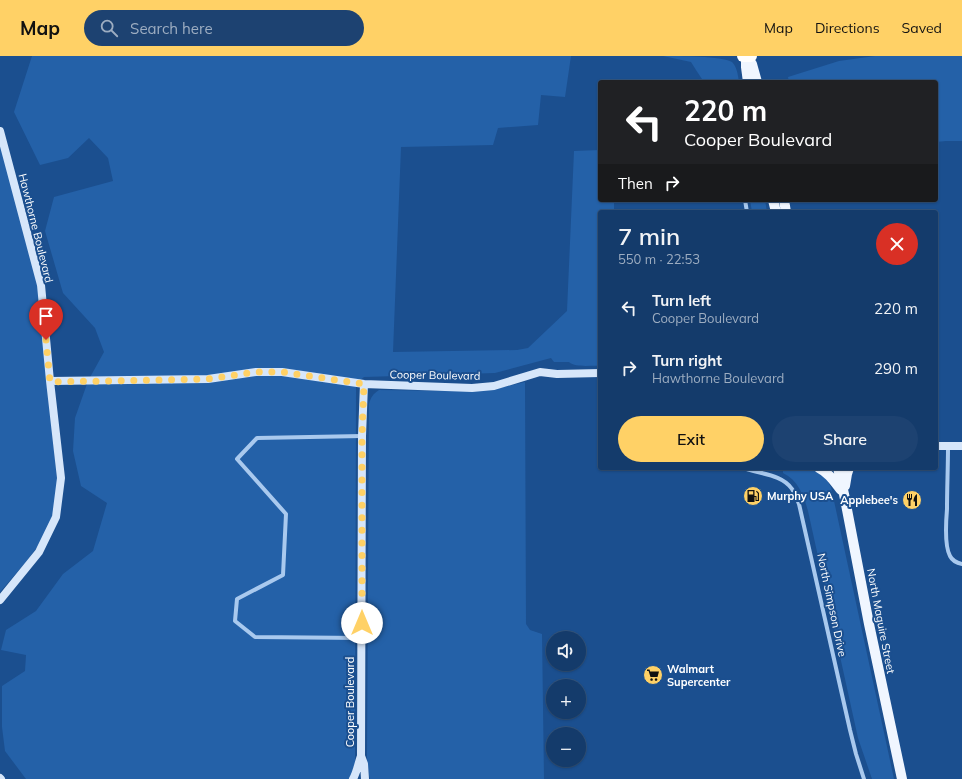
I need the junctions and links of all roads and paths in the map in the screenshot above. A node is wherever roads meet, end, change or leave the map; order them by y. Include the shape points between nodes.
1 (747, 56) edge
2 (748, 80) edge
3 (756, 80) edge
4 (0, 131) edge
5 (598, 373) edge
6 (50, 382) junction
7 (364, 384) junction
8 (362, 436) junction
9 (938, 446) edge
10 (962, 446) edge
11 (948, 447) junction
12 (750, 470) edge
13 (823, 470) edge
14 (838, 470) edge
15 (848, 470) edge
16 (844, 494) junction
17 (962, 564) edge
18 (0, 600) edge
19 (362, 638) junction
20 (361, 756) junction
21 (353, 779) edge
22 (365, 779) edge
23 (864, 779) edge
24 (902, 779) edge

1 - 2 main road
1 - 3 main road
4 - 6 street, Hawthorne Boulevard via 41,285
5 - 7 street, Cooper Boulevard via 540,372 494,386 472,388
6 - 7 street, Cooper Boulevard via 208,379 256,372 282,372
6 - 18 street, Hawthorne Boulevard via 61,478 56,517 39,552
7 - 8 street, Cooper Boulevard
8 - 19 street, Cooper Boulevard
8 - 19 street via 257,438 237,459 286,514 284,575 237,600 235,621 255,637
9 - 11 street
10 - 11 street
11 - 17 street via 948,549 954,561
12 - 23 street, North Simpson Drive via 778,477 792,489 799,504 850,730
13 - 16 main road
14 - 16 main road, North Maguire Street
15 - 16 main road
16 - 24 main road, North Maguire Street
19 - 20 street, Cooper Boulevard
20 - 21 street, Cooper Boulevard
20 - 22 street, Cooper Boulevard

